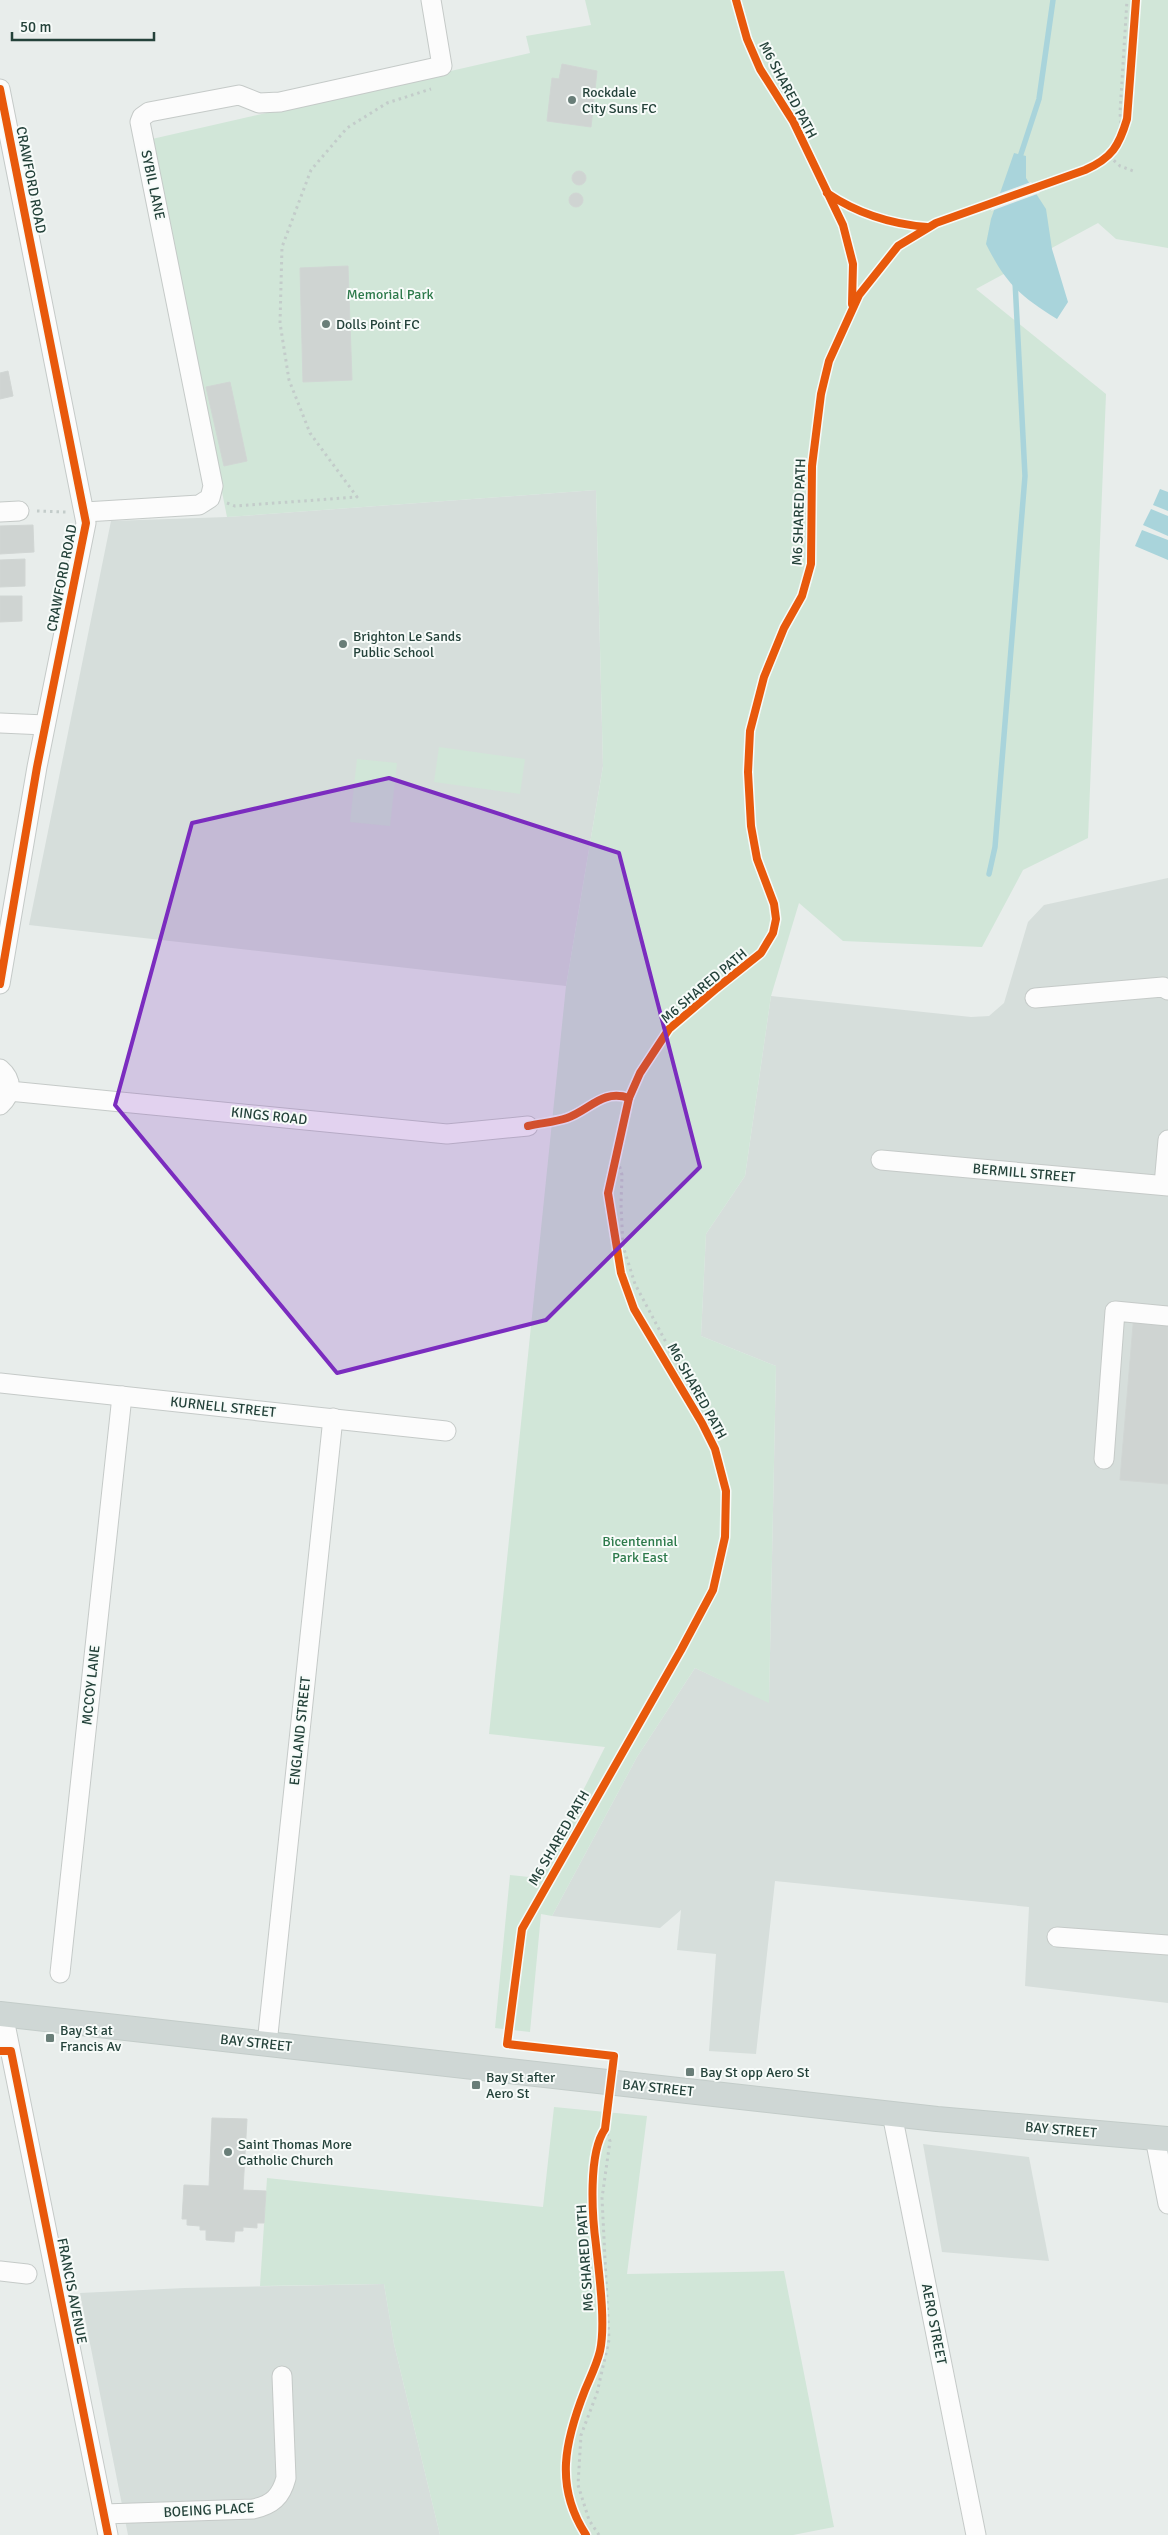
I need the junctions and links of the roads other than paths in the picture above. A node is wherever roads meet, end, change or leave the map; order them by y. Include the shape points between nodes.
1 (431, 0) edge
2 (0, 89) edge
3 (19, 511) road end
4 (0, 512) edge
5 (85, 512) junction
6 (0, 723) edge
7 (45, 725) junction
8 (0, 984) edge
9 (1168, 990) edge
10 (1035, 998) dead end
11 (0, 1069) edge
12 (5, 1098) edge
13 (528, 1126) dead end
14 (1168, 1140) edge
15 (881, 1160) dead end
16 (1166, 1185) edge
17 (1168, 1316) edge
18 (0, 1383) edge
19 (122, 1396) junction
20 (333, 1418) junction
21 (446, 1431) dead end
22 (1104, 1459) dead end
23 (1057, 1937) dead end
24 (1168, 1945) edge
25 (60, 1973) dead end
26 (1, 2014) edge
27 (266, 2044) junction
28 (892, 2114) junction
29 (1161, 2138) edge
30 (1168, 2204) edge
31 (0, 2271) edge
32 (27, 2274) dead end
33 (282, 2376) dead end
34 (104, 2514) junction
35 (104, 2535) edge
36 (108, 2535) edge
37 (976, 2535) edge

1 - 5 street, SYBIL LANE via 442,66 280,102 260,103 239,95 142,116 140,122 212,486 210,498 199,505
2 - 5 street, CRAWFORD ROAD
3 - 4 street
5 - 7 street, CRAWFORD ROAD via 86,523
6 - 7 street
7 - 8 street, CRAWFORD ROAD
9 - 10 street via 1163,987
11 - 12 street via 8,1079
12 - 13 street, KINGS ROAD via 447,1134
14 - 16 street
15 - 16 street, BERMILL STREET
17 - 22 street via 1115,1311
18 - 19 street, KURNELL STREET
19 - 20 street, KURNELL STREET
19 - 25 street, MCCOY LANE
20 - 21 street, KURNELL STREET
20 - 27 street, ENGLAND STREET
23 - 24 street
26 - 27 main road, BAY STREET
26 - 34 street, FRANCIS AVENUE
27 - 28 main road, BAY STREET
28 - 29 main road, BAY STREET
28 - 37 street, AERO STREET
29 - 30 street
31 - 32 street
33 - 34 street, BOEING PLACE via 286,2478 276,2499 253,2509
34 - 36 street, FRANCIS AVENUE
35 - 36 street

